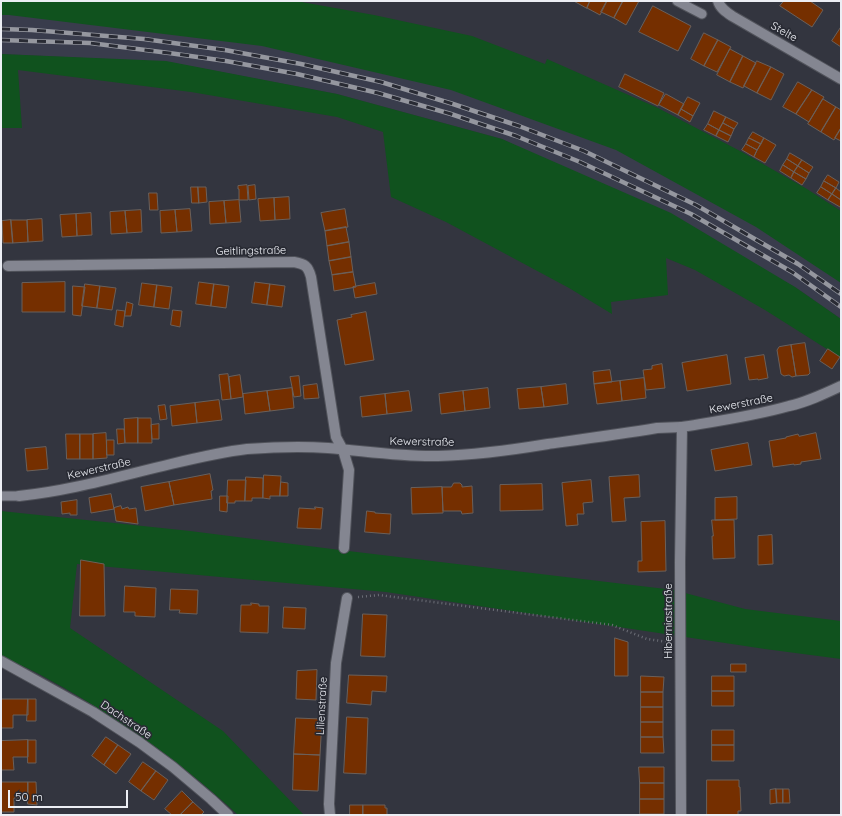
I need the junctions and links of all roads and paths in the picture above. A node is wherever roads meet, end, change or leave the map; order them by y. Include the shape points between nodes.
1 (677, 1) edge
2 (718, 2) edge
3 (702, 14) dead end
4 (841, 79) edge
5 (8, 266) dead end
6 (841, 386) edge
7 (682, 427) junction
8 (343, 450) junction
9 (1, 496) edge
10 (19, 496) joint
11 (344, 548) dead end
12 (347, 598) joint
13 (680, 643) junction
14 (1, 661) edge
15 (228, 815) edge
16 (330, 815) edge
17 (680, 815) edge

1 - 3 lane
2 - 4 street, Stelte via 732,16
5 - 8 street, Geitlingstraße via 301,263 306,266 311,277 336,437
6 - 7 street, Kewerstraße via 810,399 763,413
7 - 8 street, Kewerstraße via 657,428 455,455 422,456
7 - 13 street, Hiberniastraße
8 - 10 street, Kewerstraße via 282,447 227,452 77,487
8 - 11 street via 349,470
9 - 10 lane, Kewerstraße
12 - 13 path via 379,595 612,625 647,639
12 - 16 street, Lilienstraße via 336,663
13 - 17 street, Hiberniastraße
14 - 15 street, Dachstraße via 92,712 139,742 173,767

